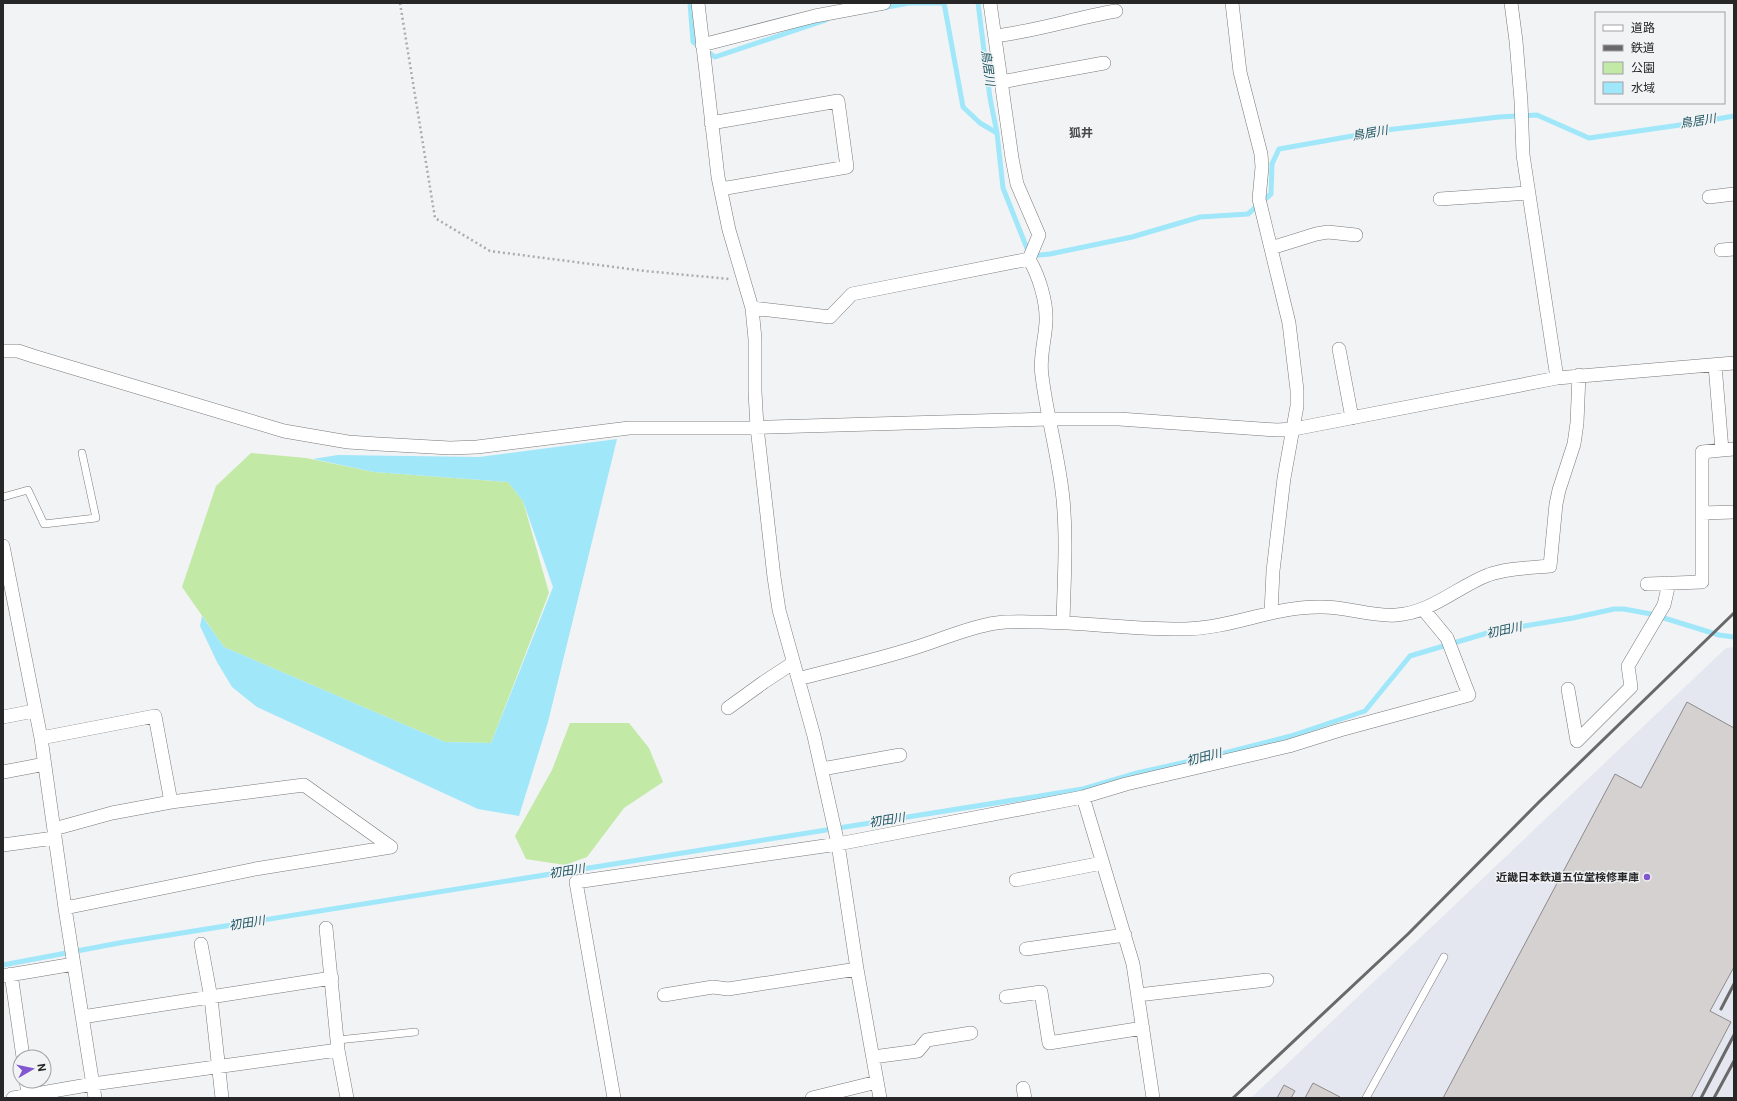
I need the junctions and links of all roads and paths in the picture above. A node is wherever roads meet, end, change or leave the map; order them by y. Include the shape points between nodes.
1 (400, 3) edge
2 (698, 3) edge
3 (884, 3) edge
4 (990, 3) edge
5 (1232, 3) edge
6 (1511, 3) edge
7 (1116, 11) dead end
8 (995, 36) junction
9 (703, 50) junction
10 (1104, 63) dead end
11 (1001, 82) junction
12 (711, 122) junction
13 (721, 189) junction
14 (1528, 193) junction
15 (1734, 194) edge
16 (1709, 197) dead end
17 (1440, 199) dead end
18 (1356, 235) dead end
19 (1271, 248) junction
20 (1028, 259) junction
21 (744, 281) junction
22 (752, 308) junction
23 (4, 348) edge
24 (1339, 349) dead end
25 (1734, 363) edge
26 (1715, 364) junction
27 (1579, 375) junction
28 (1557, 378) junction
29 (1352, 418) junction
30 (1048, 419) junction
31 (757, 427) junction
32 (1294, 430) junction
33 (1728, 450) edge
34 (82, 453) dead end
35 (3, 497) edge
36 (1734, 512) edge
37 (1702, 513) junction
38 (3, 546) edge
39 (1669, 583) junction
40 (1647, 584) dead end
41 (1423, 609) junction
42 (1272, 613) junction
43 (1064, 623) junction
44 (793, 663) junction
45 (798, 679) junction
46 (1568, 689) dead end
47 (728, 708) dead end
48 (34, 711) junction
49 (3, 717) edge
50 (41, 738) junction
51 (900, 755) dead end
52 (45, 764) junction
53 (822, 769) junction
54 (3, 772) edge
55 (1083, 797) junction
56 (171, 802) junction
57 (54, 833) junction
58 (838, 844) junction
59 (3, 845) edge
60 (1102, 863) junction
61 (1016, 880) dead end
62 (65, 908) junction
63 (326, 928) dead end
64 (1125, 935) junction
65 (201, 944) dead end
66 (1026, 949) dead end
67 (1444, 957) dead end
68 (74, 964) junction
69 (857, 969) junction
70 (7, 975) edge
71 (332, 978) junction
72 (1267, 980) dead end
73 (664, 995) dead end
74 (1138, 995) junction
75 (1006, 997) dead end
76 (211, 998) junction
77 (82, 1017) junction
78 (1143, 1028) junction
79 (416, 1032) dead end
80 (971, 1034) dead end
81 (338, 1045) junction
82 (21, 1049) edge
83 (873, 1057) junction
84 (219, 1067) junction
85 (877, 1082) junction
86 (93, 1084) junction
87 (28, 1097) edge
88 (13, 1098) edge
89 (95, 1098) edge
90 (222, 1098) edge
91 (347, 1098) edge
92 (614, 1098) edge
93 (812, 1098) edge
94 (880, 1098) edge
95 (1153, 1098) edge
96 (1366, 1098) edge

1 - 21 path via 435,218 490,251 645,272
2 - 9 street
3 - 9 street via 815,16
4 - 8 street
5 - 19 street via 1240,72 1261,154 1259,198
6 - 14 street
7 - 8 street via 1084,16 1027,32
8 - 11 street
9 - 12 street
10 - 11 street
11 - 20 street via 1017,184 1039,235
12 - 13 street
12 - 13 street via 838,101 848,167
13 - 21 street via 729,230
14 - 17 street
14 - 28 street
15 - 16 street
18 - 19 street via 1328,232
19 - 32 street via 1289,322 1296,382
20 - 22 street via 852,294 830,317
20 - 30 street via 1039,282 1046,312 1041,365
21 - 22 street
22 - 31 street
23 - 31 street via 284,431 348,442 450,448 477,447 629,428
24 - 29 street
25 - 26 street
26 - 27 street
26 - 33 street
27 - 28 street
27 - 41 street via 1575,437 1556,504 1550,566 1514,569 1486,576
28 - 29 street
29 - 32 street
30 - 31 street
30 - 32 street via 1119,419
30 - 43 street via 1063,497
31 - 44 street via 779,610
32 - 42 street via 1284,478 1273,571
33 - 37 street via 1702,452
34 - 35 lane via 96,518 44,524 28,490
36 - 37 street
37 - 39 street via 1702,582
38 - 48 street
39 - 40 street
39 - 46 street via 1664,605 1628,666 1631,687 1577,741
41 - 42 street via 1396,616 1324,607 1304,607
41 - 55 street via 1449,643 1468,695 1289,746 1126,784
42 - 43 street via 1211,627 1185,629
43 - 45 street via 996,623
44 - 45 street
44 - 47 street
45 - 53 street
48 - 49 street
48 - 50 street
50 - 52 street
50 - 56 street via 155,716
51 - 53 street
52 - 54 street
52 - 57 street
53 - 58 street
55 - 58 street
55 - 60 street
56 - 57 street via 112,813
56 - 62 street via 304,785 391,847 255,869
57 - 59 street
57 - 62 street
58 - 69 street
58 - 92 street via 576,882
60 - 61 street
60 - 64 street
62 - 68 street
63 - 71 street
64 - 66 street
64 - 74 street via 1134,964
65 - 76 street
67 - 96 lane
68 - 70 street
68 - 77 street
69 - 73 street via 728,989 713,987
69 - 83 street
70 - 82 street
71 - 76 street
71 - 81 street
72 - 74 street
74 - 78 street
75 - 78 street via 1041,992 1049,1043
76 - 77 street
76 - 84 street
77 - 86 street
78 - 95 street
79 - 81 lane
80 - 83 street via 927,1040 918,1051
81 - 84 street
81 - 91 street
83 - 85 street
84 - 86 street
84 - 90 street
85 - 93 street
85 - 94 street
86 - 87 street
86 - 89 street
87 - 88 street

